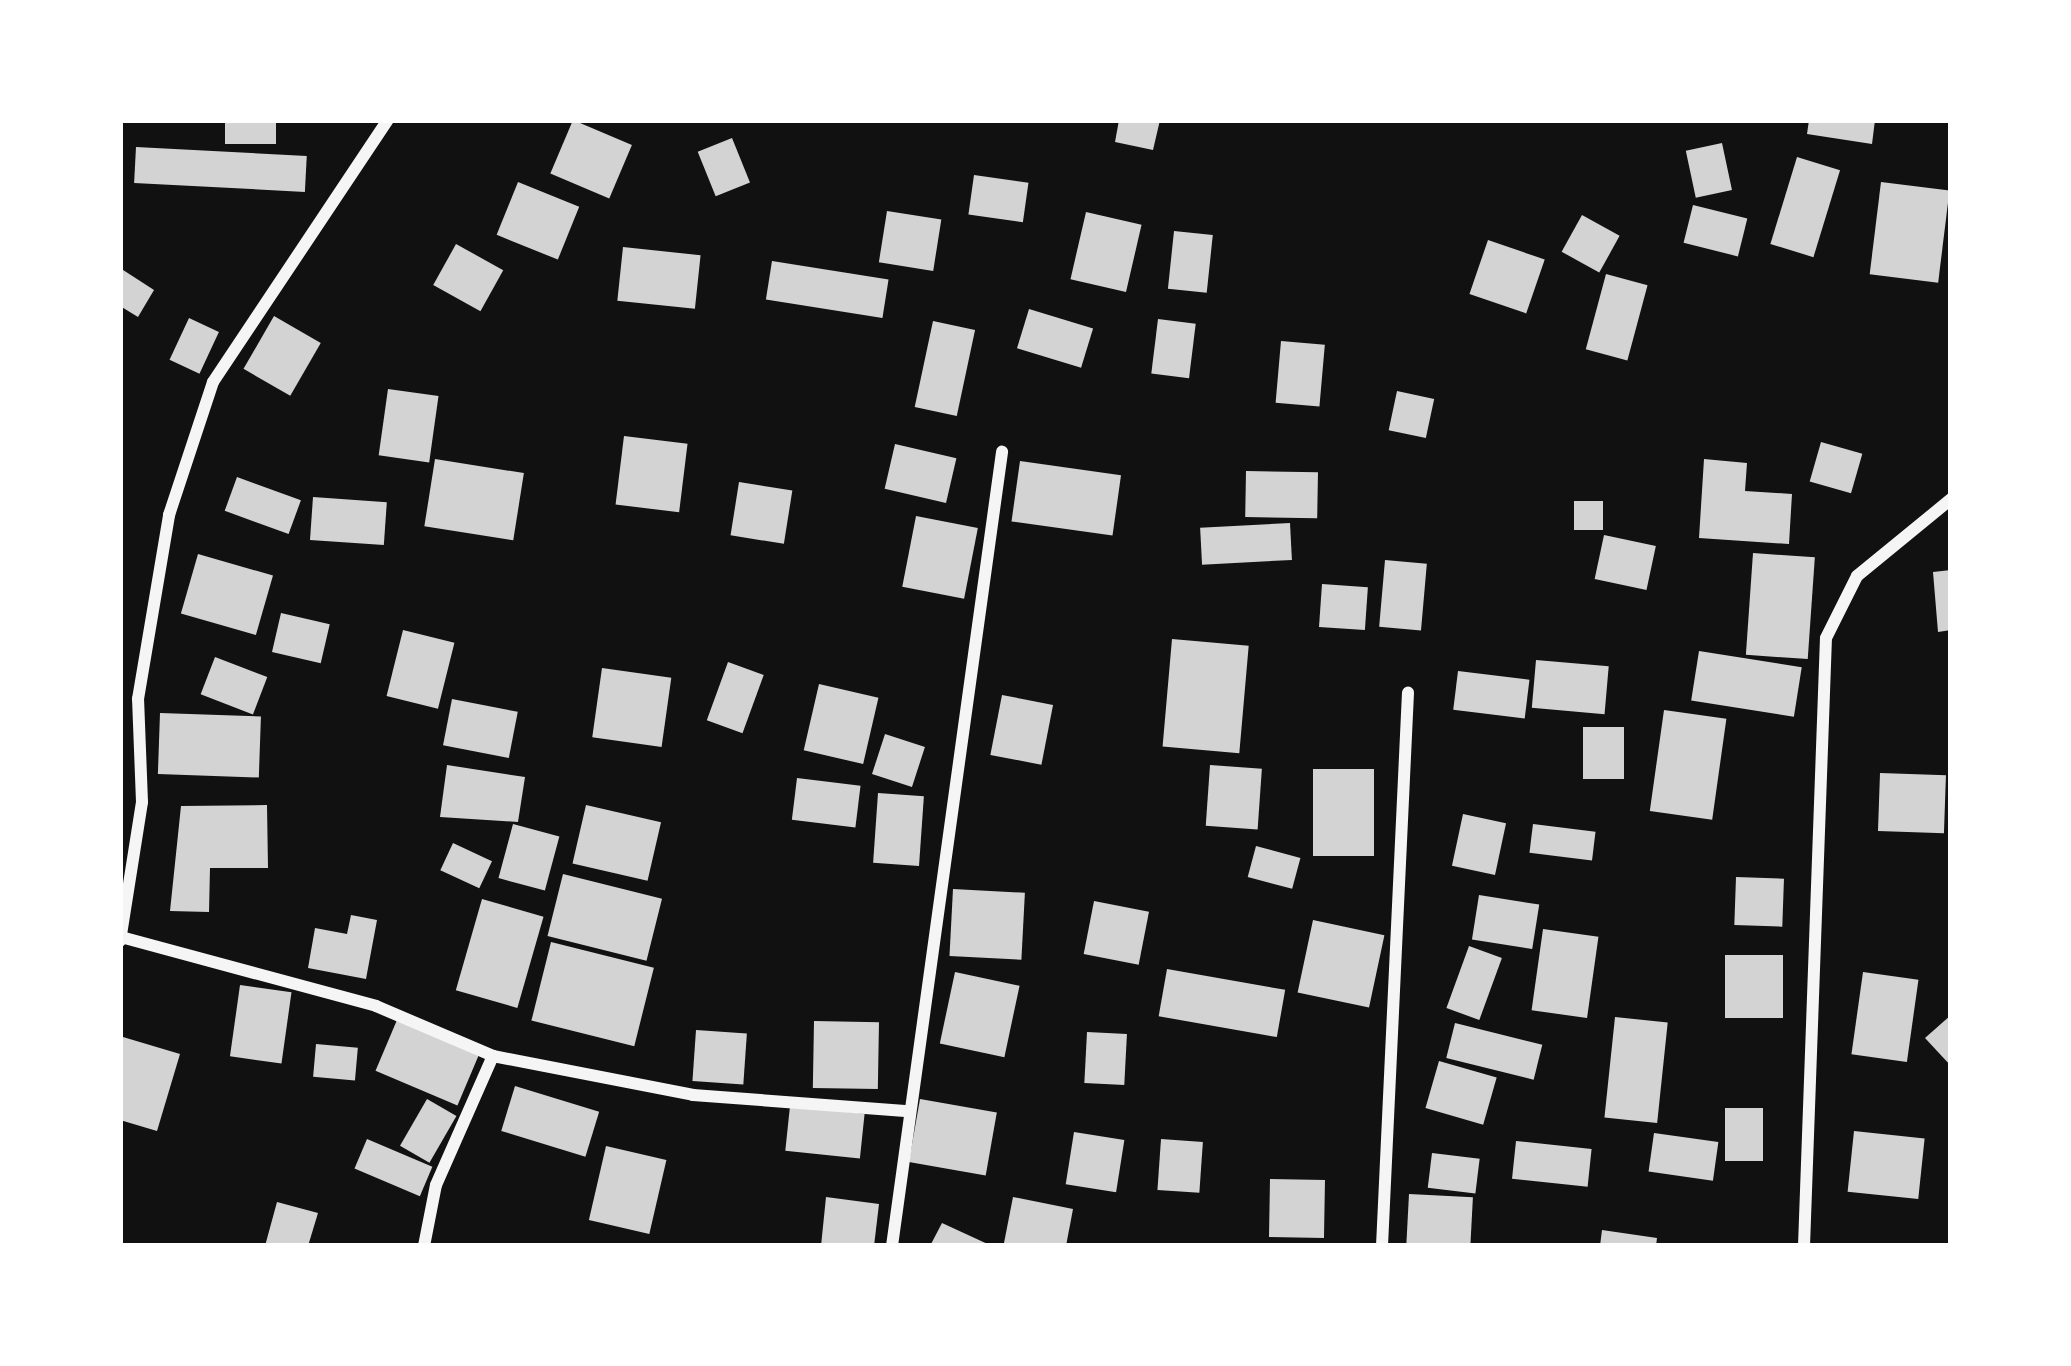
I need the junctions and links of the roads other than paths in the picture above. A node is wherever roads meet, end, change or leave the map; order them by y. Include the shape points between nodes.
1 (388, 120) edge
2 (1002, 452) dead end
3 (1951, 499) edge
4 (1408, 693) dead end
5 (121, 939) edge
6 (493, 1056) junction
7 (908, 1112) junction
8 (424, 1246) edge
9 (892, 1246) edge
10 (1382, 1246) edge
11 (1804, 1246) edge

1 - 5 street via 213,382 169,515 138,699 142,802
2 - 7 street
3 - 11 street via 1857,576 1826,638
4 - 10 street
5 - 6 street via 376,1006
6 - 7 street via 693,1095
6 - 8 street via 436,1185
7 - 9 street

